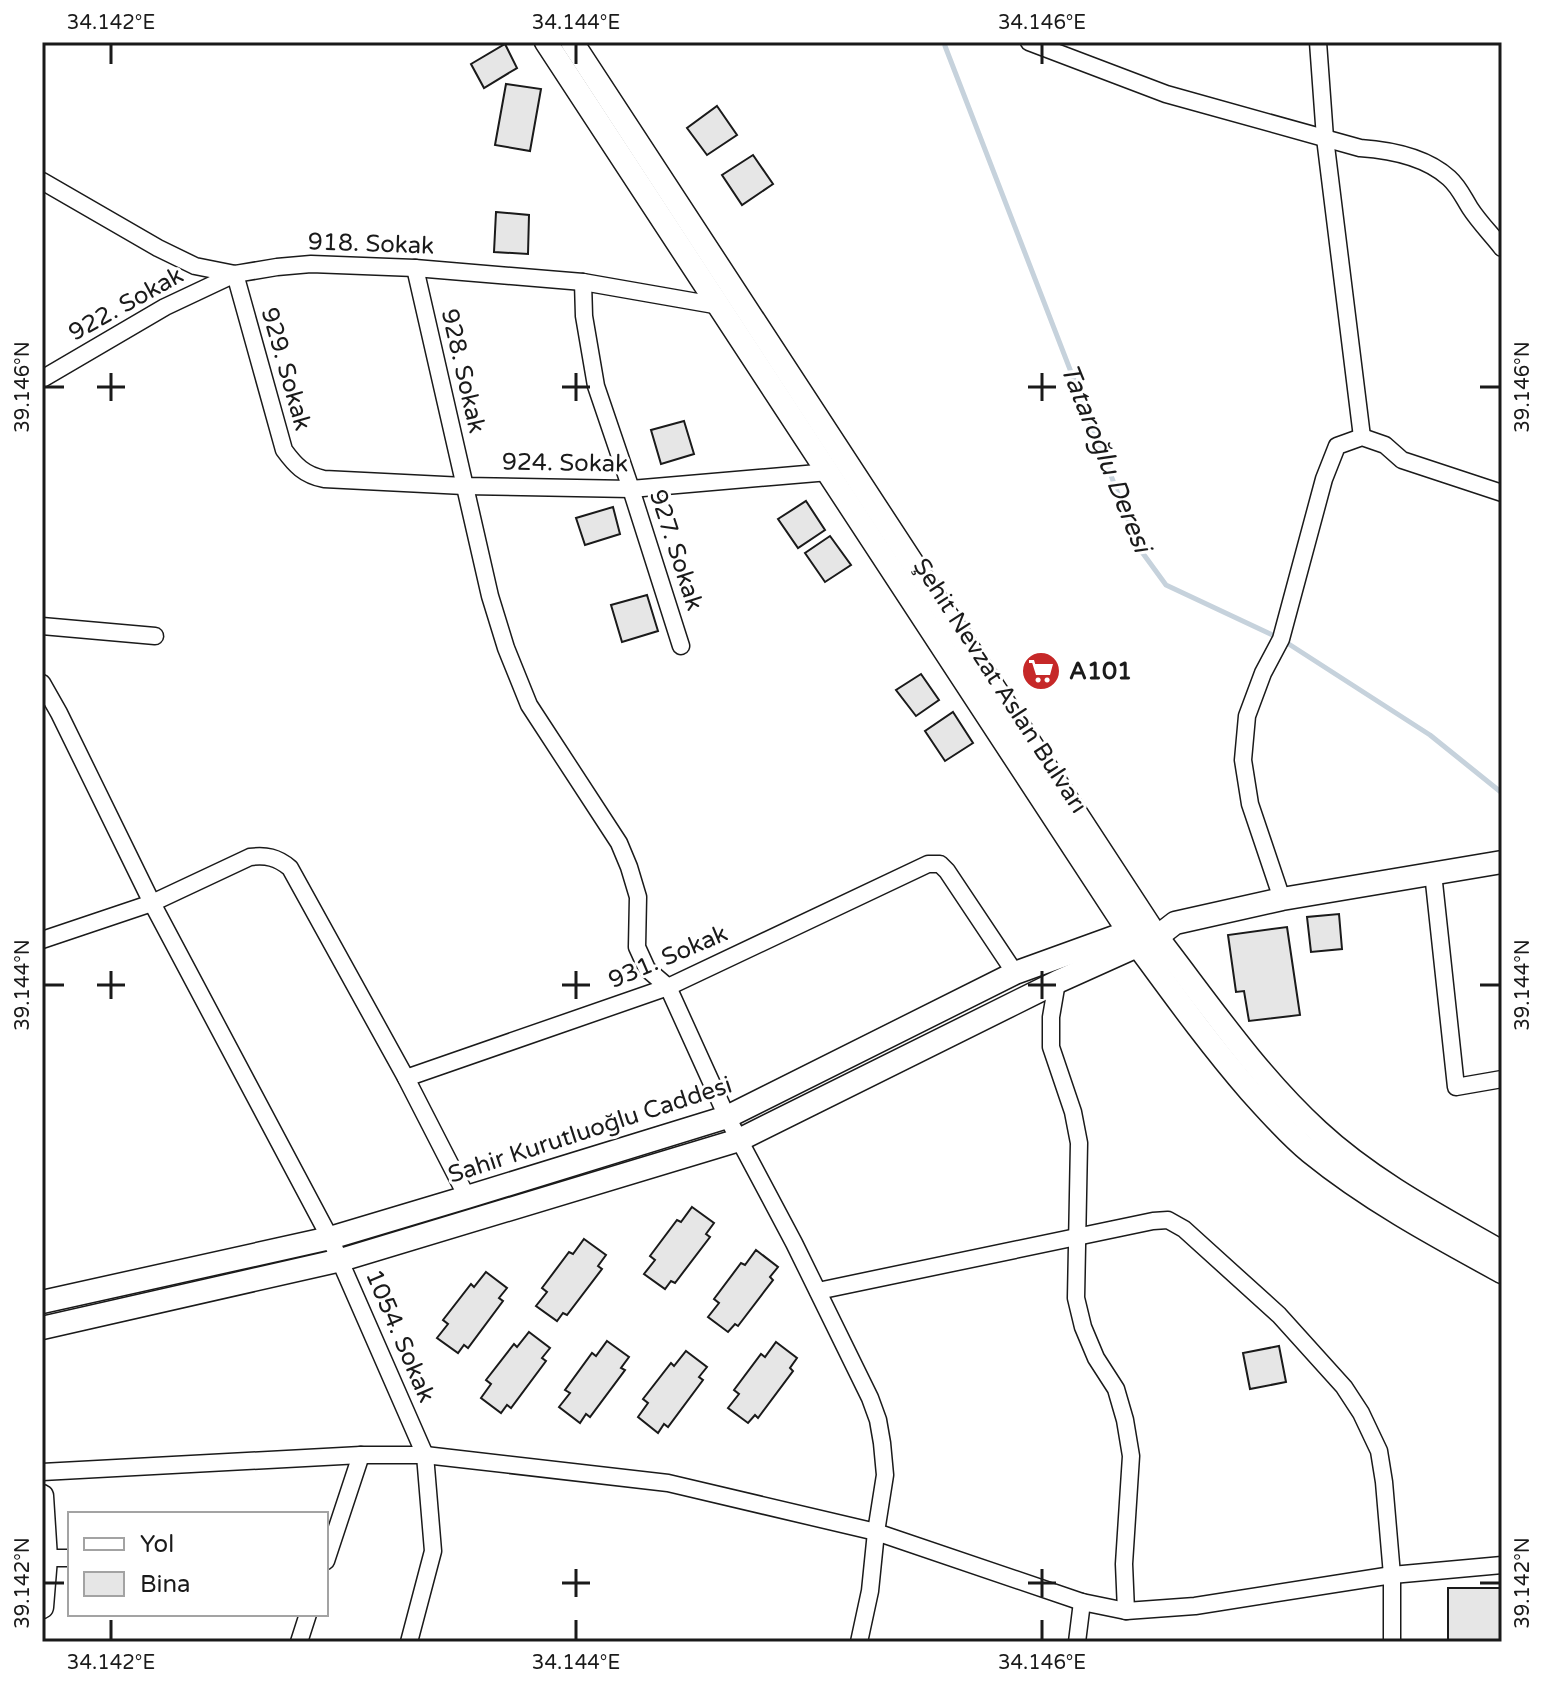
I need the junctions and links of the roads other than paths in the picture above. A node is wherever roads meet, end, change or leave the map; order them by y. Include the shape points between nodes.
1 (546, 42) edge
2 (572, 42) edge
3 (1029, 42) edge
4 (1318, 42) edge
5 (1325, 138) junction
6 (42, 181) edge
7 (1502, 248) edge
8 (415, 268) junction
9 (235, 274) junction
10 (583, 282) junction
11 (720, 306) junction
12 (42, 379) edge
13 (1362, 437) junction
14 (301, 471) joint
15 (829, 472) junction
16 (464, 486) junction
17 (631, 489) junction
18 (1502, 493) edge
19 (42, 626) edge
20 (155, 636) dead end
21 (681, 646) dead end
22 (42, 683) edge
23 (1502, 862) edge
24 (1433, 873) junction
25 (1282, 899) junction
26 (152, 903) junction
27 (1150, 932) junction
28 (42, 940) edge
29 (1015, 973) junction
30 (1057, 982) junction
31 (668, 987) junction
32 (406, 1078) junction
33 (1502, 1079) edge
34 (727, 1117) junction
35 (739, 1140) junction
36 (467, 1197) junction
37 (330, 1238) junction
38 (1077, 1238) junction
39 (1502, 1252) edge
40 (341, 1260) junction
41 (1502, 1272) edge
42 (818, 1291) junction
43 (42, 1302) edge
44 (42, 1328) edge
45 (361, 1455) junction
46 (425, 1455) junction
47 (42, 1472) edge
48 (42, 1496) edge
49 (876, 1532) junction
50 (328, 1555) edge
51 (46, 1558) junction
52 (68, 1558) edge
53 (1502, 1565) edge
54 (1392, 1575) junction
55 (1082, 1602) junction
56 (42, 1607) edge
57 (1126, 1611) junction
58 (307, 1616) edge
59 (299, 1642) edge
60 (409, 1642) edge
61 (859, 1642) edge
62 (1077, 1642) edge
63 (1392, 1642) edge

1 - 11 main road, Şehit Nevzat Aslan Bulvarı
2 - 27 main road, Şehit Nevzat Aslan Bulvarı
3 - 5 street via 1166,94
4 - 5 street
5 - 7 street via 1430,165 1459,188
5 - 13 street
6 - 9 street, 918. Sokak via 195,266
8 - 9 street, 918. Sokak via 311,264
8 - 10 street, 918. Sokak
8 - 16 street, 928. Sokak
9 - 12 street, 922. Sokak via 165,307
9 - 14 street, 929. Sokak via 284,450
10 - 11 street, 918. Sokak
10 - 17 street, 927. Sokak via 596,386
11 - 15 main road, Şehit Nevzat Aslan Bulvarı
13 - 18 street via 1385,445 1402,460
13 - 25 street via 1337,446 1281,639 1247,716 1243,760 1250,804
14 - 16 street, 924. Sokak via 324,479
15 - 17 street, 924. Sokak
15 - 27 main road, Şehit Nevzat Aslan Bulvarı
16 - 17 street, 924. Sokak
16 - 31 street, 928. Sokak via 490,596 529,705 619,843 638,897 637,947 647,969
17 - 21 street, 927. Sokak
19 - 20 street
22 - 26 street, 1054. Sokak
23 - 24 main road
24 - 25 main road
24 - 33 street via 1456,1087
25 - 27 main road
26 - 28 street
26 - 32 street via 250,857 274,858 290,868
26 - 37 street, 1054. Sokak
27 - 29 main road, Sahir Kurutluoğlu Caddesi
27 - 30 main road, Sahir Kurutluoğlu Caddesi
27 - 39 main road, Şehit Nevzat Aslan Bulvarı via 1280,1093 1318,1132 1400,1192
27 - 41 main road, Şehit Nevzat Aslan Bulvarı via 1229,1066 1277,1121 1358,1188
29 - 31 street, 931. Sokak via 940,864 922,865
29 - 34 main road, Sahir Kurutluoğlu Caddesi
30 - 35 main road, Sahir Kurutluoğlu Caddesi
30 - 38 street via 1051,1047 1079,1143
31 - 32 street, 931. Sokak
31 - 34 street, 928. Sokak
32 - 36 street
34 - 35 street, 928. Sokak
34 - 36 main road, Sahir Kurutluoğlu Caddesi
35 - 40 main road, Sahir Kurutluoğlu Caddesi
35 - 42 street, 928. Sokak
36 - 37 main road, Sahir Kurutluoğlu Caddesi
37 - 40 street, 1054. Sokak
37 - 43 main road, Sahir Kurutluoğlu Caddesi
38 - 42 street
38 - 54 street via 1168,1220 1279,1315 1344,1387 1379,1451
38 - 57 street via 1076,1298 1083,1327 1116,1389 1131,1456
40 - 44 main road, Sahir Kurutluoğlu Caddesi
40 - 46 street, 1054. Sokak
42 - 49 street, 928. Sokak via 878,1420 885,1475
45 - 46 street
45 - 47 street
45 - 50 street
46 - 49 street via 668,1483
46 - 60 street, 1054. Sokak via 433,1551
48 - 51 main road
49 - 55 street
49 - 61 street, 928. Sokak
51 - 52 street
51 - 56 main road
53 - 54 street
54 - 57 street via 1195,1606
54 - 63 street
55 - 57 street
55 - 62 street
58 - 59 street

